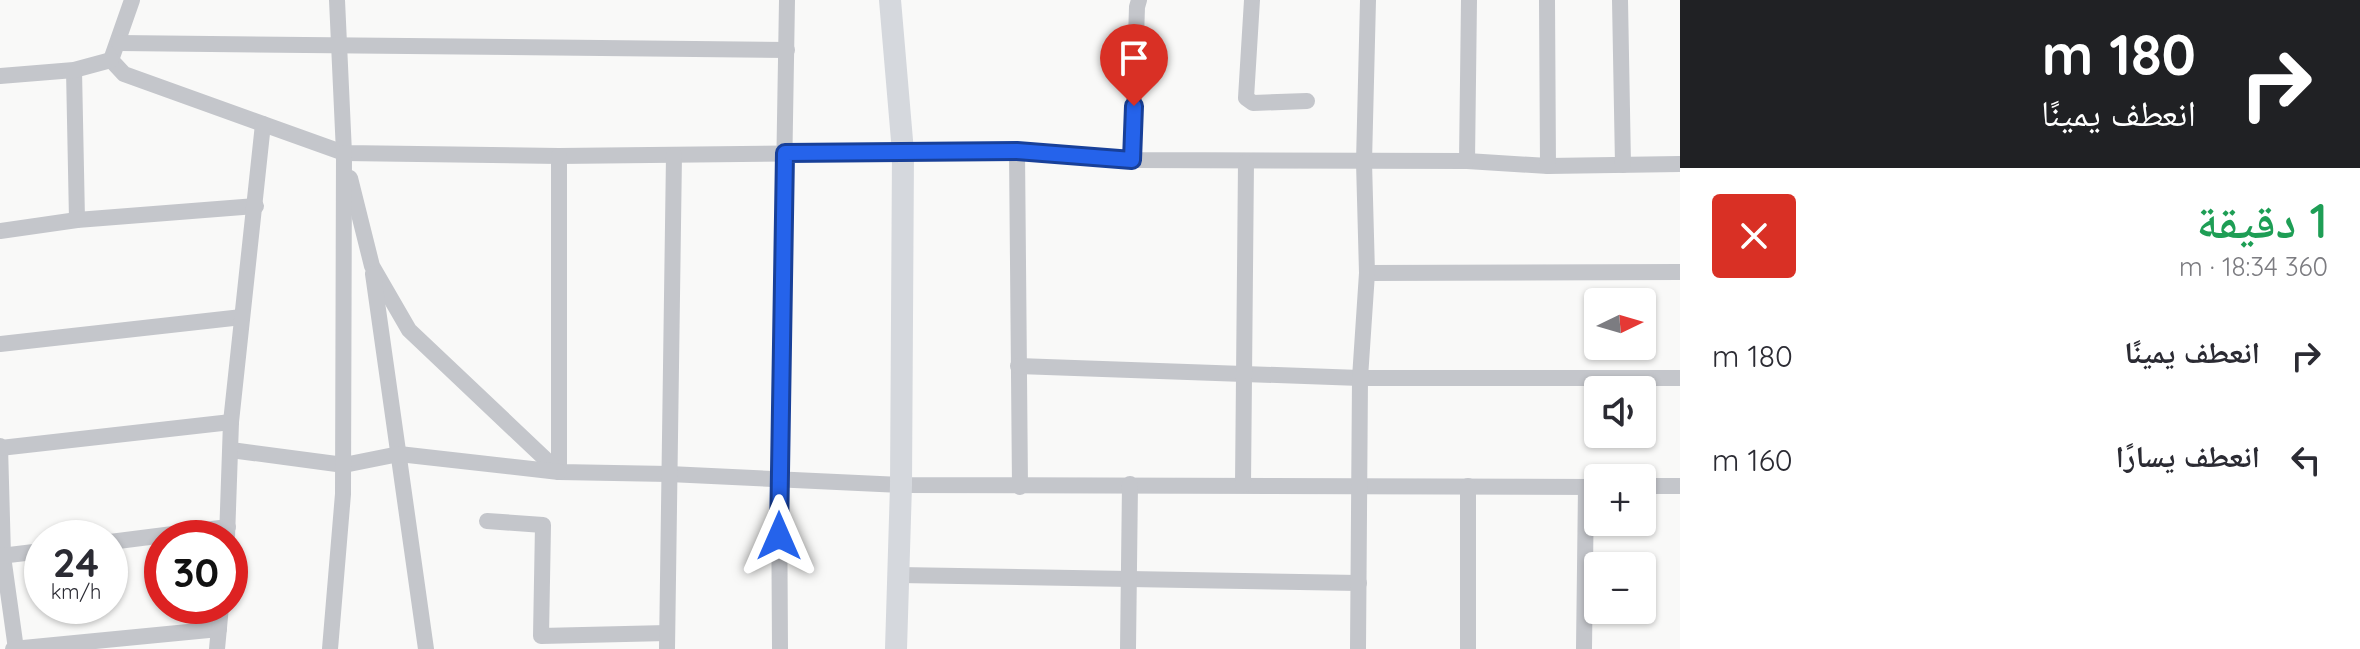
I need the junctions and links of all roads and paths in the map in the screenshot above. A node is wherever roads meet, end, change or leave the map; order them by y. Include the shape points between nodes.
1 (132, 0) edge
2 (337, 0) edge
3 (787, 0) edge
4 (890, 0) edge
5 (1139, 0) edge
6 (1252, 0) edge
7 (1368, 0) edge
8 (1469, 0) edge
9 (1547, 0) edge
10 (1620, 0) edge
11 (119, 43) junction
12 (338, 46) junction
13 (787, 50) junction
14 (111, 60) junction
15 (74, 70) junction
16 (0, 76) edge
17 (1307, 101) dead end
18 (263, 124) junction
19 (1017, 151) junction
20 (903, 152) junction
21 (344, 153) junction
22 (785, 153) junction
23 (674, 155) junction
24 (559, 156) junction
25 (1132, 160) junction
26 (1467, 161) junction
27 (1246, 162) junction
28 (1364, 162) junction
29 (1680, 164) edge
30 (1623, 165) junction
31 (1548, 166) junction
32 (256, 206) junction
33 (77, 220) junction
34 (0, 231) edge
35 (372, 266) junction
36 (1680, 272) edge
37 (1367, 273) junction
38 (242, 317) junction
39 (0, 344) edge
40 (1018, 366) junction
41 (1245, 372) junction
42 (1360, 378) junction
43 (1680, 378) edge
44 (231, 422) junction
45 (0, 447) edge
46 (231, 450) junction
47 (399, 454) junction
48 (344, 465) junction
49 (559, 472) junction
50 (669, 474) junction
51 (779, 479) junction
52 (1130, 484) junction
53 (901, 485) junction
54 (1243, 485) junction
55 (1468, 486) junction
56 (1656, 486) edge
57 (1680, 486) edge
58 (1020, 487) junction
59 (1361, 487) junction
60 (1584, 487) edge
61 (228, 520) edge
62 (487, 521) dead end
63 (1590, 536) edge
64 (24, 553) edge
65 (2, 556) edge
66 (899, 575) junction
67 (1129, 580) junction
68 (1359, 583) junction
69 (219, 624) edge
70 (219, 629) junction
71 (667, 641) edge
72 (542, 642) edge
73 (15, 649) edge
74 (217, 649) edge
75 (330, 649) edge
76 (426, 649) edge
77 (780, 649) edge
78 (896, 649) edge
79 (1128, 649) edge
80 (1358, 649) edge
81 (1468, 649) edge
82 (1584, 649) edge

1 - 11 street
2 - 12 street
3 - 13 street
4 - 20 main road
5 - 25 street
6 - 17 street via 1246,98 1253,103
7 - 28 street
8 - 26 street
9 - 31 street
10 - 30 street
11 - 12 street
11 - 14 street
12 - 13 street
12 - 21 street
13 - 22 street
14 - 15 street
14 - 18 street via 124,74
15 - 16 street
15 - 33 street
18 - 21 street
18 - 32 street
19 - 20 street
19 - 25 street
19 - 40 street
20 - 22 street
20 - 53 main road
21 - 24 street
21 - 35 street
21 - 48 street
22 - 23 street
22 - 51 street
23 - 24 street
23 - 50 street
24 - 49 street
25 - 27 street
26 - 28 street
26 - 31 street
27 - 28 street
27 - 41 street
28 - 37 street
29 - 30 street
30 - 31 street
32 - 33 street
32 - 38 street
33 - 34 street
35 - 47 street
35 - 49 street via 409,330
36 - 37 street
37 - 42 street
38 - 39 street
38 - 44 street
40 - 41 street
40 - 58 street
41 - 42 street
41 - 54 street
42 - 43 street
42 - 59 street
44 - 45 street
44 - 46 street
45 - 65 street
46 - 48 street
46 - 61 street
47 - 48 street
47 - 49 street
47 - 76 street
48 - 75 street
49 - 50 street
50 - 51 street
50 - 71 street
51 - 53 street
51 - 77 street
52 - 54 street
52 - 58 street
52 - 67 street
53 - 58 street
53 - 66 main road
54 - 59 street
55 - 59 street
55 - 60 street
55 - 81 street
56 - 57 street
59 - 68 street
62 - 72 street via 543,525
63 - 82 street
64 - 65 street
65 - 73 street
66 - 67 street
66 - 78 main road
67 - 68 street
67 - 79 street
68 - 80 street
69 - 70 street
70 - 73 street
70 - 74 street
71 - 72 street

